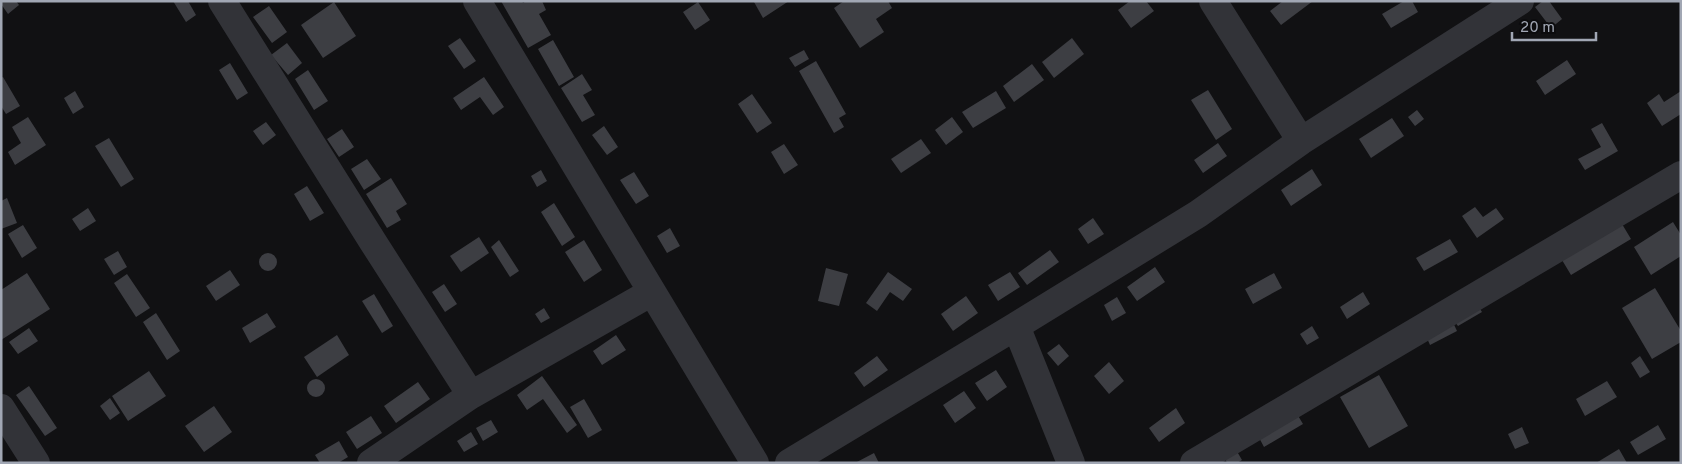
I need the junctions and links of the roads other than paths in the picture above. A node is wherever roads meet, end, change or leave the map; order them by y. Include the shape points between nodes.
1 (222, 1) edge
2 (477, 1) edge
3 (1213, 1) edge
4 (1520, 1) edge
5 (1301, 141) junction
6 (1681, 175) edge
7 (652, 292) junction
8 (1016, 326) junction
9 (471, 395) junction
10 (1, 408) edge
11 (36, 463) edge
12 (371, 463) edge
13 (755, 463) edge
14 (789, 463) edge
15 (1071, 463) edge
16 (1194, 463) edge

1 - 9 street
2 - 7 street
3 - 5 street
4 - 5 street
5 - 8 street via 1198,214
6 - 16 street
7 - 9 street
7 - 13 street
8 - 14 street
8 - 15 street
9 - 12 street
10 - 11 street

